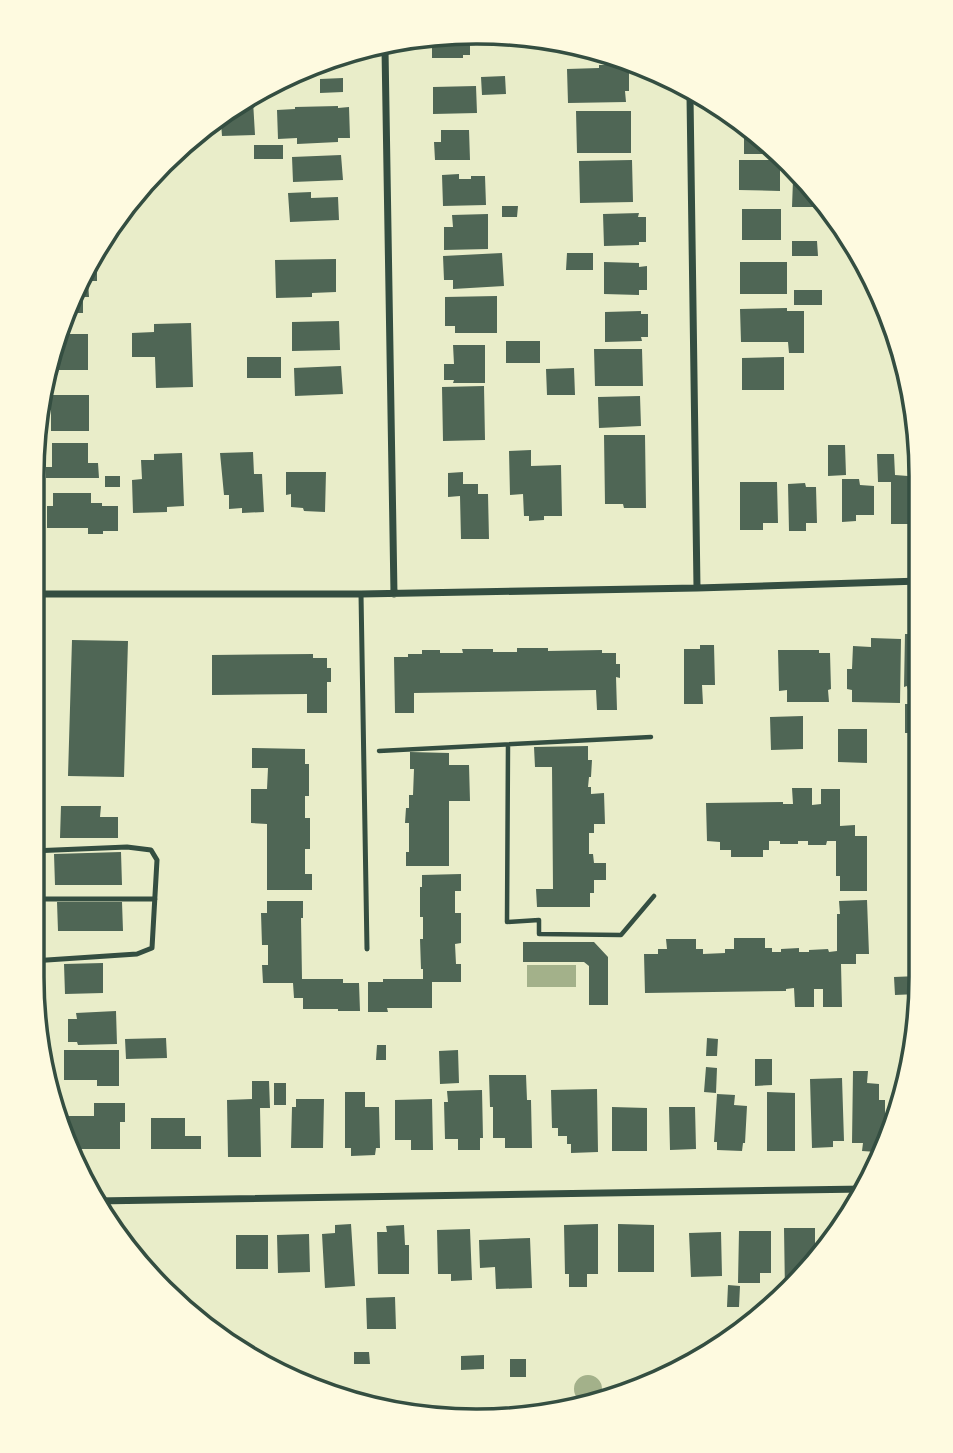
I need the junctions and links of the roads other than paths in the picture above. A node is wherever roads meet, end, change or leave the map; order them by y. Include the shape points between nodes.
1 (385, 53) edge
2 (690, 100) edge
3 (909, 581) edge
4 (697, 588) junction
5 (44, 594) edge
6 (361, 594) junction
7 (394, 594) junction
8 (44, 851) edge
9 (44, 898) edge
10 (155, 899) junction
11 (367, 949) dead end
12 (44, 960) edge
13 (853, 1189) edge
14 (106, 1200) edge

1 - 7 street
2 - 4 street
3 - 4 street
4 - 7 street
5 - 6 street
6 - 7 street
6 - 11 lane
8 - 10 lane via 150,850 157,860
9 - 10 lane
10 - 12 lane via 152,947 137,954
13 - 14 street

